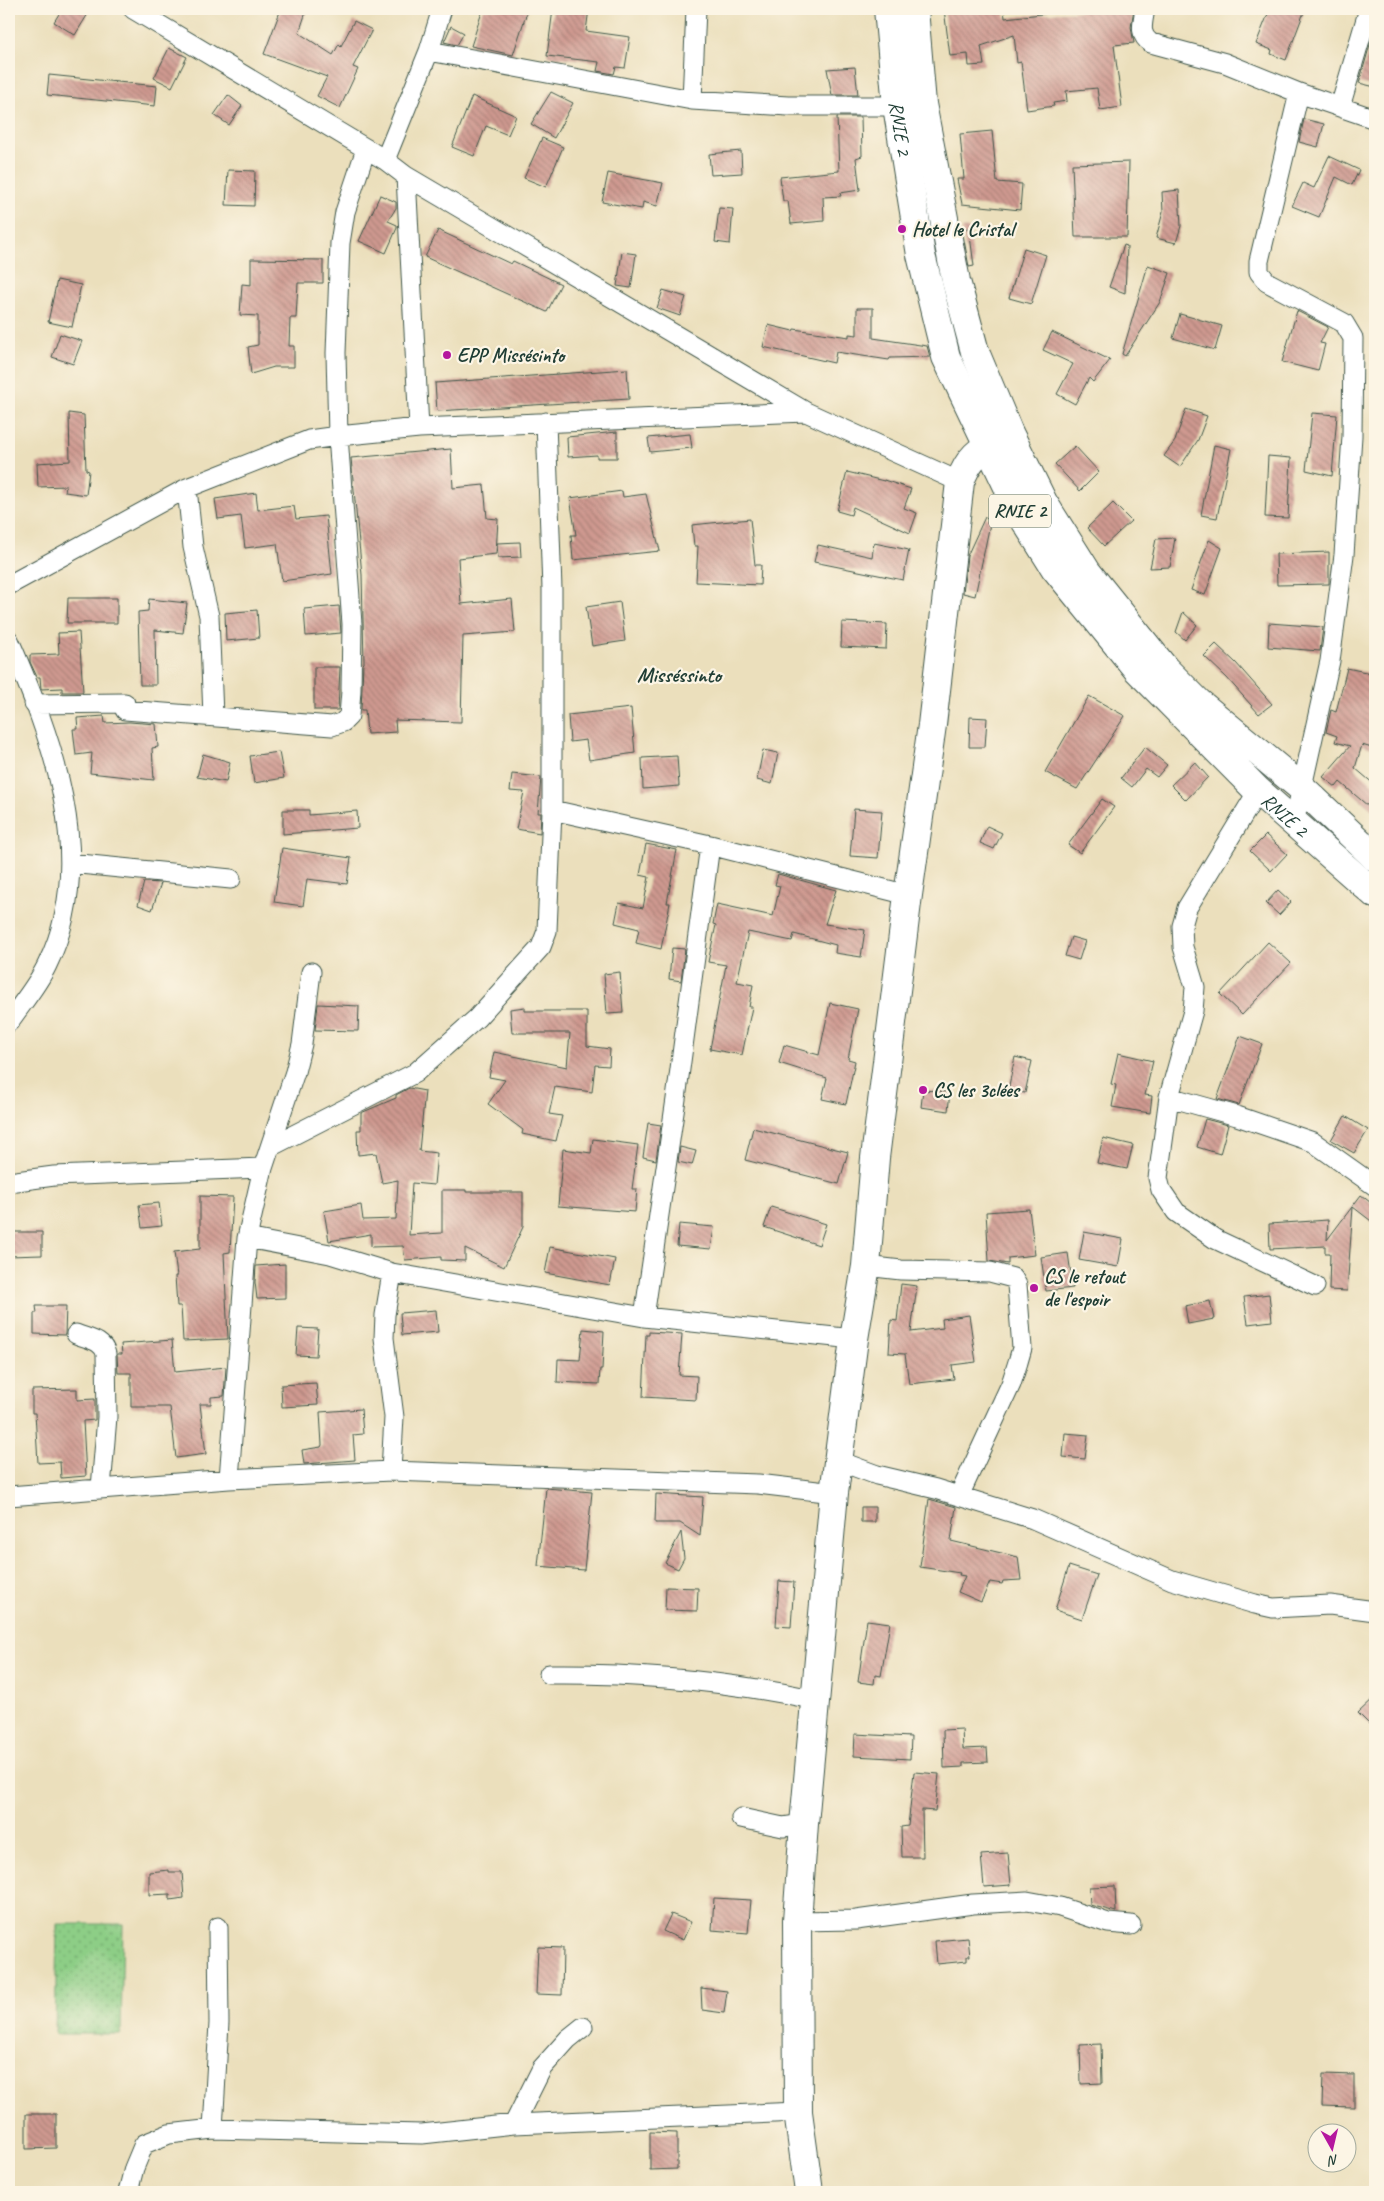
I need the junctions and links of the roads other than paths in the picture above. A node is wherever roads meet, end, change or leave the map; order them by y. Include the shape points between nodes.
1 (133, 9) edge
2 (442, 9) edge
3 (696, 9) edge
4 (888, 9) edge
5 (914, 9) edge
6 (1145, 9) edge
7 (1369, 9) edge
8 (429, 51) junction
9 (1299, 93) junction
10 (692, 100) junction
11 (897, 106) junction
12 (1340, 107) junction
13 (1375, 119) edge
14 (366, 149) junction
15 (385, 160) junction
16 (406, 176) junction
17 (806, 412) junction
18 (546, 422) junction
19 (419, 428) junction
20 (338, 436) junction
21 (998, 439) junction
22 (960, 482) junction
23 (187, 488) junction
24 (9, 585) edge
25 (9, 640) edge
26 (34, 704) junction
27 (213, 716) junction
28 (1303, 789) junction
29 (1258, 791) junction
30 (552, 810) junction
31 (1294, 823) junction
32 (710, 845) junction
33 (1375, 857) edge
34 (70, 862) junction
35 (231, 879) dead end
36 (1375, 894) edge
37 (908, 895) junction
38 (311, 972) dead end
39 (9, 1022) edge
40 (1169, 1097) junction
41 (270, 1147) junction
42 (263, 1168) junction
43 (9, 1182) edge
44 (1375, 1186) edge
45 (247, 1238) junction
46 (866, 1266) junction
47 (392, 1273) junction
48 (1315, 1286) dead end
49 (644, 1317) junction
50 (76, 1334) dead end
51 (854, 1339) junction
52 (839, 1461) junction
53 (391, 1471) junction
54 (229, 1479) junction
55 (101, 1488) junction
56 (834, 1493) junction
57 (9, 1496) edge
58 (959, 1496) junction
59 (1375, 1610) edge
60 (549, 1674) dead end
61 (816, 1700) junction
62 (741, 1818) dead end
63 (804, 1824) junction
64 (797, 1921) junction
65 (1131, 1925) dead end
66 (218, 1927) dead end
67 (583, 2027) dead end
68 (798, 2112) junction
69 (514, 2124) junction
70 (213, 2130) junction
71 (128, 2192) edge
72 (809, 2192) edge

1 - 14 street
2 - 8 street
3 - 10 street
4 - 11 main road, RNIE 2 / RNIE 2
5 - 21 main road, RNIE 2 / RNIE 2 via 922,104 956,281
6 - 9 street via 1142,33 1144,39 1151,43 1225,63
7 - 12 street
8 - 10 street
8 - 15 street
9 - 12 street
9 - 28 street via 1259,272 1267,282 1344,323 1353,338 1352,436 1344,555 1330,661
10 - 11 street via 788,106
11 - 21 main road, RNIE 2 / RNIE 2 via 920,255 946,357
12 - 13 street
14 - 15 street
14 - 20 street via 345,212 340,243 336,353
15 - 16 street
16 - 17 street
16 - 19 street
17 - 18 street
17 - 22 street
18 - 19 street
18 - 30 street via 552,589
19 - 20 street
20 - 23 street via 309,440
20 - 27 street via 352,624 348,716 344,722 332,726
21 - 22 main road via 970,459
21 - 28 main road, RNIE 2 / RNIE 2 via 1087,572 1165,669 1198,702
21 - 29 main road, RNIE 2 / RNIE 2 via 1021,514 1055,568 1137,669
22 - 37 main road via 932,725
23 - 24 street
23 - 27 street via 194,547 209,616
25 - 26 street
26 - 27 street via 125,703 125,710
26 - 34 street via 67,815
28 - 31 street
28 - 33 main road, RNIE 2 / RNIE 2
29 - 31 main road, RNIE 2 / RNIE 2
29 - 40 street via 1187,908 1182,926 1195,988 1193,1011
30 - 32 street
30 - 41 street via 547,931 541,947 477,1018 415,1073
31 - 36 main road, RNIE 2 / RNIE 2
32 - 37 street
32 - 49 street
34 - 35 street
34 - 39 street via 65,908 56,945 38,981
37 - 46 main road via 875,1158
38 - 41 street via 302,1044
40 - 44 street via 1313,1142
40 - 48 street via 1158,1178 1161,1190 1176,1212 1215,1238
41 - 42 street
42 - 43 street via 54,1176
42 - 45 street
45 - 47 street via 330,1254
45 - 54 street
46 - 51 main road
46 - 58 street via 990,1272 1013,1278 1017,1285 1022,1348 1011,1384
47 - 49 street
47 - 53 street via 384,1338 394,1417
49 - 51 street
50 - 55 street via 105,1347 106,1417
51 - 52 main road
52 - 56 main road
52 - 58 street via 877,1475
53 - 54 street
53 - 56 street via 758,1484
54 - 55 street
55 - 57 street
56 - 61 main road
58 - 59 street via 1053,1526 1172,1580 1255,1604 1273,1608 1330,1605
60 - 61 street via 679,1678 754,1687
61 - 63 main road
62 - 63 street via 783,1827
63 - 64 main road
64 - 65 street via 856,1920 973,1904 1027,1901
64 - 68 main road
66 - 70 street via 219,2023
67 - 69 street via 542,2068
68 - 69 street
68 - 72 main road
69 - 70 street via 422,2134
70 - 71 street via 170,2134 144,2144

